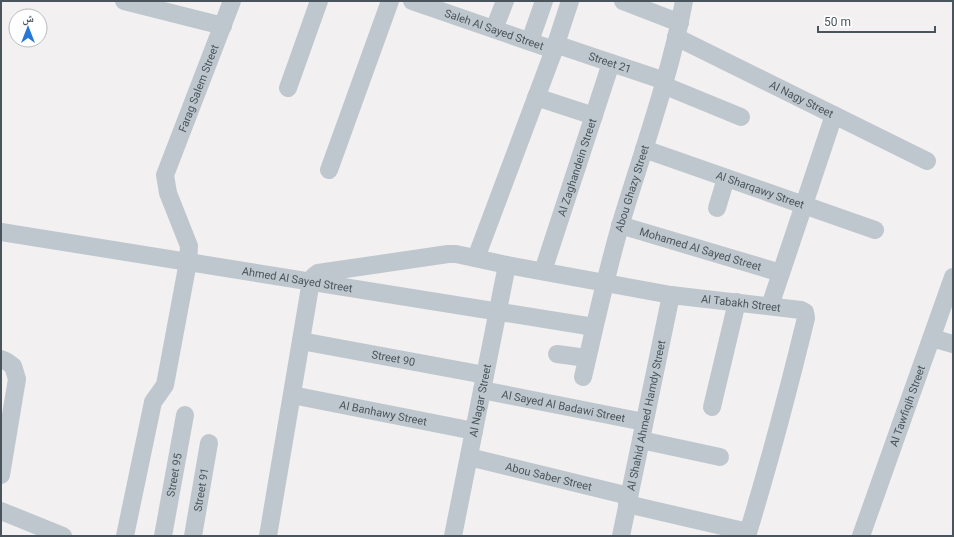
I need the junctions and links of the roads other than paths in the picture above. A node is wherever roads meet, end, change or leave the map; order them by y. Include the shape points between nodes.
1 (125, 1) edge
2 (232, 1) edge
3 (319, 1) edge
4 (390, 1) edge
5 (412, 1) edge
6 (505, 1) edge
7 (544, 1) edge
8 (570, 1) edge
9 (623, 1) edge
10 (684, 1) edge
11 (451, 7) edge
12 (185, 8) edge
13 (222, 26) junction
14 (494, 29) junction
15 (678, 30) junction
16 (530, 41) junction
17 (555, 47) junction
18 (611, 63) junction
19 (664, 83) junction
20 (288, 88) dead end
21 (536, 97) junction
22 (834, 115) junction
23 (594, 116) junction
24 (741, 117) dead end
25 (644, 149) junction
26 (927, 161) dead end
27 (329, 170) dead end
28 (726, 178) junction
29 (804, 205) junction
30 (717, 208) dead end
31 (620, 225) junction
32 (875, 230) dead end
33 (1, 232) edge
34 (476, 258) junction
35 (188, 262) junction
36 (507, 265) junction
37 (543, 271) junction
38 (781, 272) junction
39 (953, 276) edge
40 (311, 281) junction
41 (604, 283) junction
42 (671, 295) junction
43 (737, 302) junction
44 (770, 306) junction
45 (498, 311) junction
46 (594, 327) junction
47 (932, 338) junction
48 (302, 341) junction
49 (953, 344) edge
50 (557, 354) dead end
51 (587, 358) junction
52 (1, 359) edge
53 (583, 377) dead end
54 (484, 383) junction
55 (292, 395) junction
56 (712, 407) dead end
57 (185, 415) dead end
58 (644, 422) junction
59 (474, 431) junction
60 (641, 440) junction
61 (209, 442) dead end
62 (469, 457) junction
63 (720, 457) dead end
64 (1, 475) edge
65 (628, 500) junction
66 (1, 511) edge
67 (747, 534) edge
68 (63, 536) edge
69 (125, 536) edge
70 (163, 536) edge
71 (194, 536) edge
72 (268, 536) edge
73 (453, 536) edge
74 (620, 536) edge
75 (861, 536) edge

1 - 12 street
2 - 13 street, Farag Salem Street
3 - 20 street
4 - 27 street
5 - 11 street, Saleh Al Sayed Street
6 - 14 street
7 - 16 street
8 - 17 street
9 - 15 street, Al Nagy Street
10 - 15 street, Abou Ghazy Street
11 - 14 street, Saleh Al Sayed Street
12 - 13 street
13 - 35 street, Farag Salem Street via 165,175 168,193 189,246
14 - 16 street, Saleh Al Sayed Street
15 - 19 street, Abou Ghazy Street
15 - 22 street, Al Nagy Street
16 - 17 street, Saleh Al Sayed Street
17 - 18 street, Street 21
17 - 21 street
18 - 19 street, Street 21
18 - 23 street, Al Zaghandein Street
19 - 24 street, Street 21
19 - 25 street, Abou Ghazy Street
21 - 23 street
21 - 34 street
22 - 26 street, Al Nagy Street
22 - 29 street
23 - 37 street, Al Zaghandein Street
25 - 28 street, Al Sharqawy Street
25 - 31 street, Abou Ghazy Street
28 - 29 street, Al Sharqawy Street
28 - 30 street
29 - 32 street, Al Sharqawy Street
29 - 38 street
31 - 38 street, Mohamed Al Sayed Street
31 - 41 street, Abou Ghazy Street
33 - 35 street, Ahmed Al Sayed Street
34 - 36 street, Al Tabakh Street
34 - 40 street, Al Tabakh Street via 448,254 318,273
35 - 40 street, Ahmed Al Sayed Street
35 - 69 street via 165,385 153,402
36 - 37 street, Al Tabakh Street
36 - 45 street, Al Nagar Street
37 - 41 street, Al Tabakh Street
38 - 44 street
39 - 47 street, Al Tawfiqih Street
40 - 45 street, Ahmed Al Sayed Street
40 - 48 street
41 - 42 street, Al Tabakh Street
41 - 46 street, Abou Ghazy Street
42 - 43 street, Al Tabakh Street
42 - 58 street, Al Shahid Ahmed Hamdy Street
43 - 44 street, Al Tabakh Street
43 - 56 street
44 - 67 street, Al Tabakh Street via 801,310 805,312 806,318 767,471
45 - 46 street, Ahmed Al Sayed Street
45 - 54 street, Al Nagar Street
46 - 51 street, Abou Ghazy Street
47 - 49 street
47 - 75 street, Al Tawfiqih Street
48 - 54 street, Street 90
48 - 55 street
50 - 51 street
51 - 53 street, Abou Ghazy Street
52 - 64 street via 13,366 16,379
54 - 58 street, Al Sayed Al Badawi Street
54 - 59 street, Al Nagar Street
55 - 59 street, Al Banhawy Street
55 - 72 street
57 - 70 street, Street 95
58 - 60 street, Al Shahid Ahmed Hamdy Street
59 - 62 street, Al Nagar Street
60 - 63 street
60 - 65 street, Al Shahid Ahmed Hamdy Street
61 - 71 street, Street 91
62 - 65 street, Abou Saber Street
62 - 73 street, Al Nagar Street
65 - 67 street, Abou Saber Street
65 - 74 street, Al Shahid Ahmed Hamdy Street
66 - 68 street

